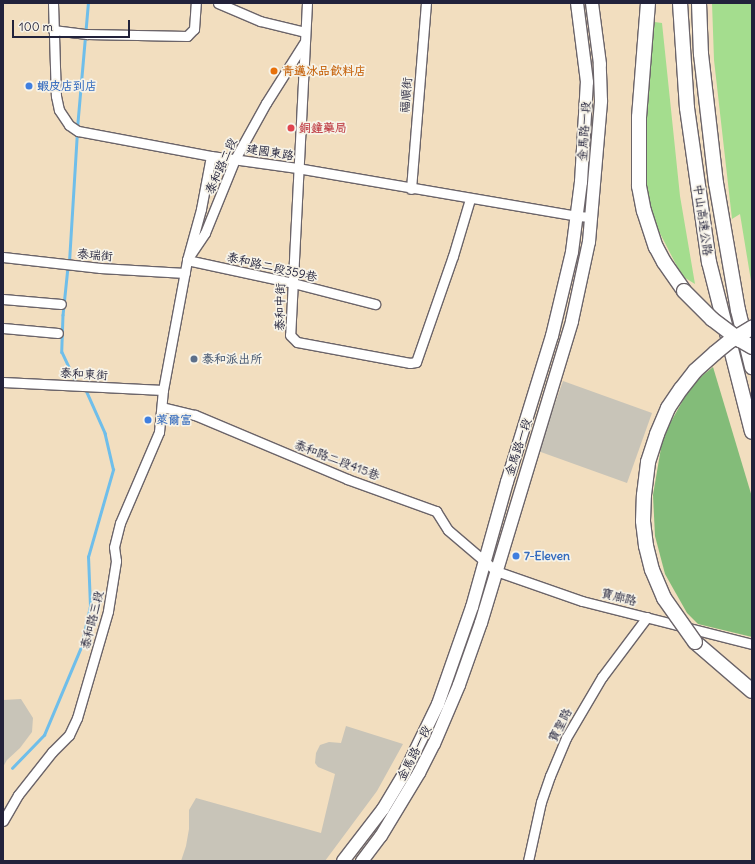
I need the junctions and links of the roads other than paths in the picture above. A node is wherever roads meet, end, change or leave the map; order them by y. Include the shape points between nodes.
1 (53, 3) edge
2 (196, 3) edge
3 (218, 3) edge
4 (307, 3) edge
5 (426, 3) edge
6 (577, 3) edge
7 (592, 3) edge
8 (648, 3) edge
9 (680, 3) edge
10 (699, 3) edge
11 (53, 30) junction
12 (305, 37) junction
13 (211, 156) junction
14 (235, 159) junction
15 (297, 168) junction
16 (411, 189) junction
17 (470, 198) junction
18 (577, 216) junction
19 (592, 216) junction
20 (3, 257) edge
21 (187, 260) junction
22 (185, 273) junction
23 (292, 282) junction
24 (3, 299) edge
25 (61, 304) dead end
26 (375, 304) dead end
27 (3, 328) edge
28 (752, 328) edge
29 (58, 333) dead end
30 (752, 347) edge
31 (752, 367) edge
32 (3, 382) edge
33 (163, 390) junction
34 (162, 407) junction
35 (752, 432) edge
36 (485, 562) junction
37 (496, 571) junction
38 (647, 617) junction
39 (752, 644) edge
40 (752, 691) edge
41 (3, 821) edge
42 (343, 861) edge
43 (362, 861) edge
44 (528, 861) edge

1 - 11 street, 建國東路
2 - 11 street via 194,29 187,36
3 - 12 street
4 - 12 street, 泰和中街
5 - 16 street, 福順街
6 - 18 main road, 金馬路一段 via 587,82
7 - 19 main road, 金馬路一段 via 601,86
8 - 30 highway, bridge via 638,116 638,152 639,186 651,233 664,262 694,302 712,319
9 - 35 highway, 中山高速公路, bridge via 687,108 709,262
10 - 31 highway, 中山高速公路, bridge via 701,54 716,183 738,310
11 - 13 street, 建國東路 via 56,96 59,110 69,125 76,129
12 - 14 street, 泰和路二段
12 - 15 street, 泰和中街
13 - 14 street, 建國東路
13 - 21 street, 泰和路二段 via 201,209
14 - 15 street, 建國東路
14 - 21 street, 泰和路二段 via 205,233
15 - 16 street, 建國東路
15 - 23 street, 泰和中街
16 - 17 street, 建國東路
17 - 18 street, 建國東路
17 - 23 street, 泰和中街 via 416,362 297,342 290,335
18 - 19 street, 建國東路
18 - 36 main road, 金馬路一段 via 572,252 556,323
19 - 37 main road, 金馬路一段 via 572,321
20 - 22 street, 泰瑞街
21 - 22 street, 泰和路二段
21 - 23 street, 泰和路二段359巷
22 - 33 street, 泰和路二段
23 - 26 street, 泰和路二段359巷
24 - 25 street
27 - 29 street
28 - 40 highway, bridge via 730,341 695,371 668,408 648,462 643,521 652,570 664,598 695,642
32 - 33 street, 泰和東街
33 - 34 street, 泰和路二段
34 - 36 street, 泰和路二段415巷 via 195,415 347,479 436,511 448,530
34 - 41 street, 泰和路三段 via 159,432 120,523 114,547 116,561 108,611 77,718 69,735 18,795
36 - 37 street, 寶廍路
36 - 42 main road, 金馬路一段 via 449,675 420,744 383,809
37 - 38 street, 寶廍路 via 582,601
37 - 43 main road, 金馬路一段 via 472,649 434,744 396,811
38 - 39 street, 寶廍路
38 - 44 street, 寶聖路 via 602,677 566,738 541,802

